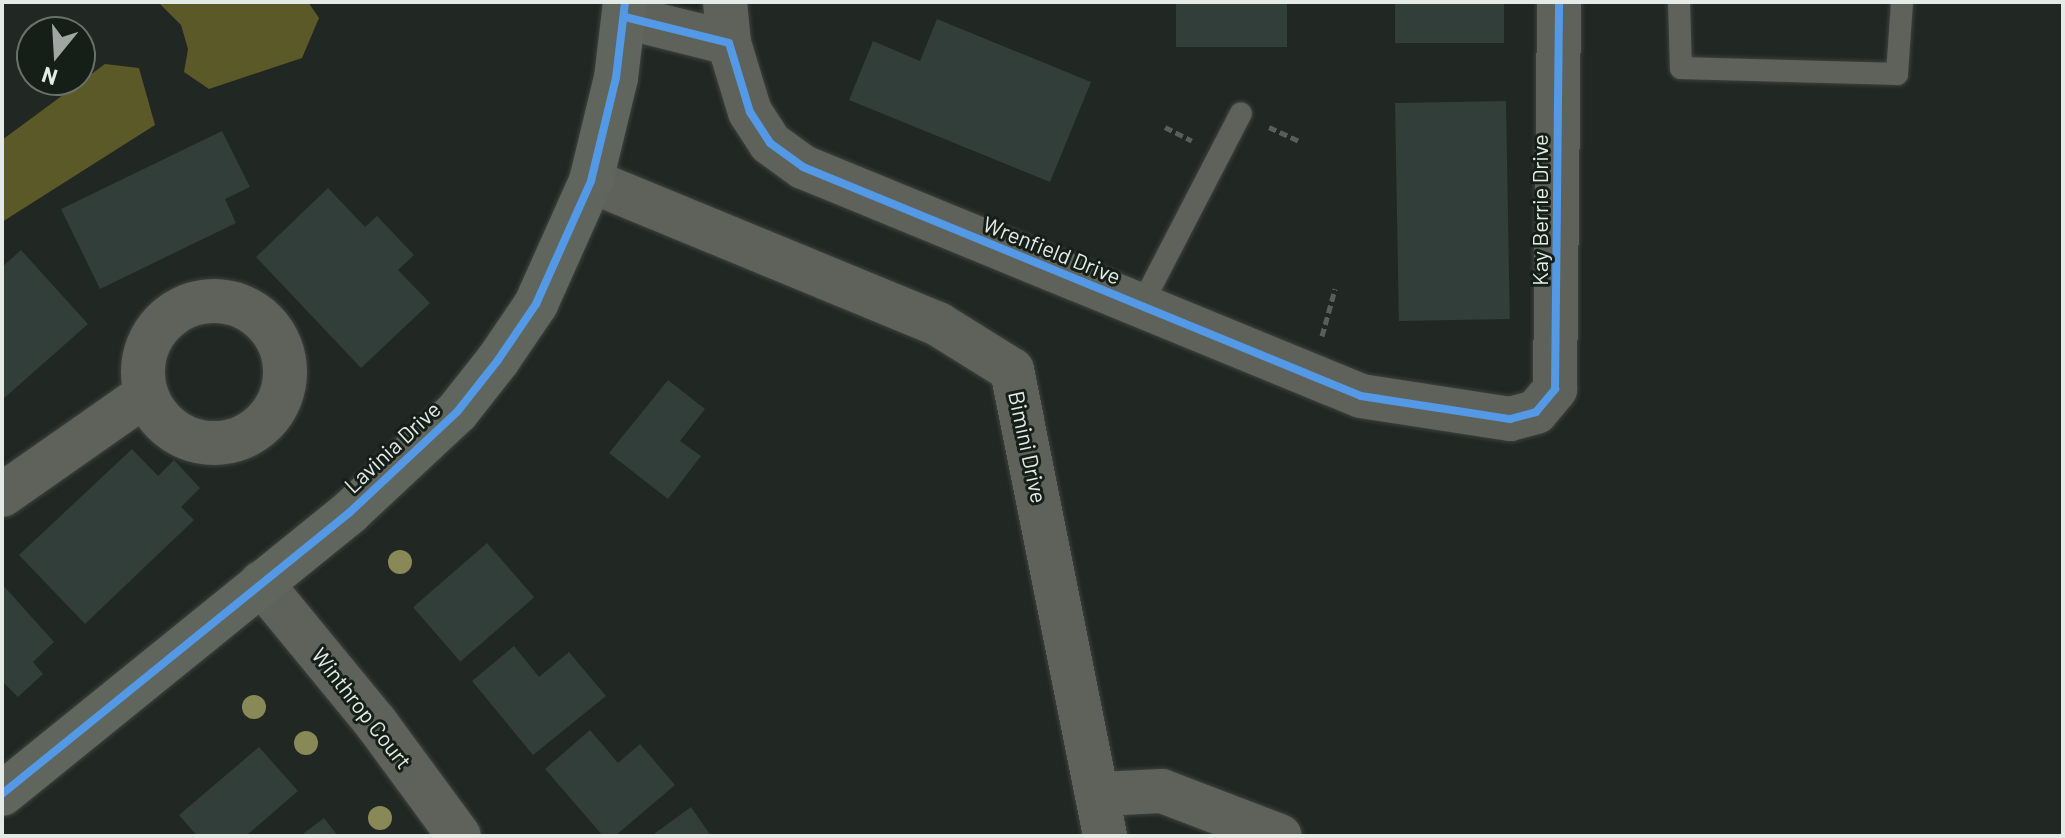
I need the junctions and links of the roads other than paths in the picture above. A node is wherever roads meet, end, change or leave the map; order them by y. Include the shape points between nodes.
1 (1559, 2) edge
2 (1679, 2) edge
3 (1902, 2) edge
4 (625, 10) edge
5 (727, 23) edge
6 (1241, 113) dead end
7 (591, 181) junction
8 (1141, 306) junction
9 (146, 394) dead end
10 (1536, 412) joint
11 (2, 495) edge
12 (261, 583) junction
13 (2, 794) edge
14 (1102, 815) edge
15 (459, 836) edge
16 (1280, 836) edge

1 - 10 street, Kay Berrie Drive via 1558,353 1555,389
2 - 3 lane via 1681,68 1897,74
4 - 5 street, Wrenfield Drive
4 - 7 street, Lavinia Drive via 616,78
5 - 8 street, Wrenfield Drive via 750,112 770,143 803,167
6 - 8 lane
7 - 12 street, Lavinia Drive via 536,304 457,412 349,513
7 - 14 street, Bimini Drive via 938,324 1012,370
8 - 10 street, Wrenfield Drive via 1361,396 1481,418
9 - 11 street
12 - 13 street, Lavinia Drive
12 - 15 street, Winthrop Court via 376,723
14 - 16 street via 1162,791

